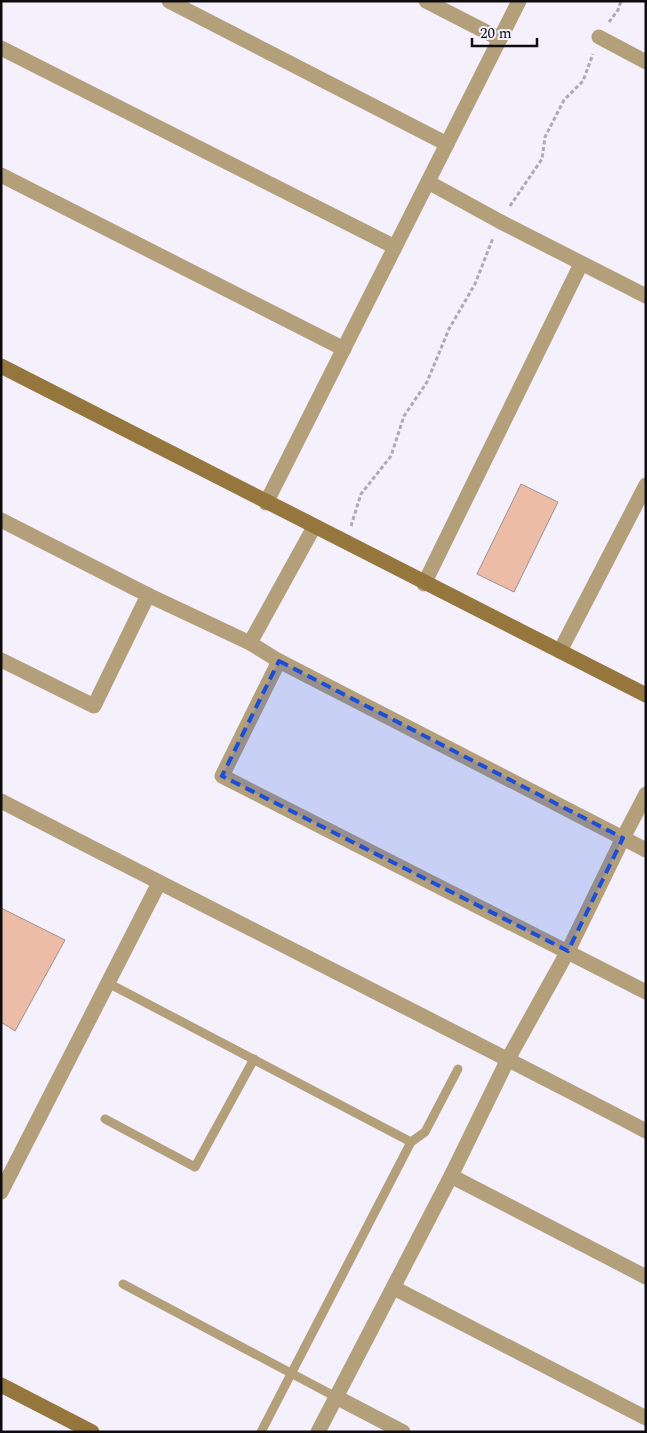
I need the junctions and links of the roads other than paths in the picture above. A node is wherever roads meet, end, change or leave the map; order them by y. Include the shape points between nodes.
1 (169, 1) edge
2 (426, 1) edge
3 (519, 1) edge
4 (599, 37) road end
5 (500, 39) junction
6 (1, 48) edge
7 (646, 62) edge
8 (447, 144) junction
9 (1, 174) edge
10 (428, 182) junction
11 (396, 247) junction
12 (581, 264) junction
13 (646, 296) edge
14 (344, 349) junction
15 (1, 366) edge
16 (646, 485) edge
17 (266, 503) junction
18 (1, 520) edge
19 (314, 527) junction
20 (424, 584) junction
21 (148, 595) junction
22 (250, 643) junction
23 (560, 651) junction
24 (1, 660) edge
25 (279, 661) junction
26 (646, 695) edge
27 (646, 794) edge
28 (1, 801) edge
29 (623, 838) junction
30 (646, 850) edge
31 (159, 883) junction
32 (568, 952) junction
33 (108, 983) junction
34 (646, 992) edge
35 (508, 1059) junction
36 (254, 1060) junction
37 (458, 1069) dead end
38 (105, 1118) dead end
39 (646, 1131) edge
40 (411, 1142) junction
41 (451, 1176) junction
42 (1, 1192) edge
43 (646, 1277) edge
44 (123, 1284) dead end
45 (394, 1288) junction
46 (291, 1373) junction
47 (1, 1385) edge
48 (336, 1398) junction
49 (646, 1418) edge
50 (92, 1432) edge
51 (261, 1432) edge
52 (318, 1432) edge
53 (402, 1432) edge

1 - 8 street
2 - 5 street
3 - 5 street
4 - 7 street
5 - 8 street
6 - 11 street
8 - 10 street
9 - 14 street
10 - 11 street
10 - 12 street
11 - 14 street
12 - 13 street
12 - 20 street
14 - 17 street
15 - 17 street
16 - 23 street
17 - 19 street
18 - 21 street
19 - 20 street
19 - 22 street
20 - 23 street
21 - 22 street
21 - 24 street via 94,706
22 - 25 street
23 - 26 street
25 - 29 street
25 - 32 street via 222,776
27 - 29 street
28 - 31 street
29 - 30 street
29 - 32 street
31 - 33 street
31 - 35 street
32 - 34 street
32 - 35 street
33 - 36 lane
33 - 42 street
35 - 39 street
35 - 41 street
36 - 38 lane via 195,1167
36 - 40 lane
37 - 40 lane via 425,1132
40 - 46 lane
41 - 43 street
41 - 45 street
44 - 46 lane
45 - 48 street
45 - 49 street
46 - 48 lane
46 - 51 lane
47 - 50 street
48 - 52 street
48 - 53 street

